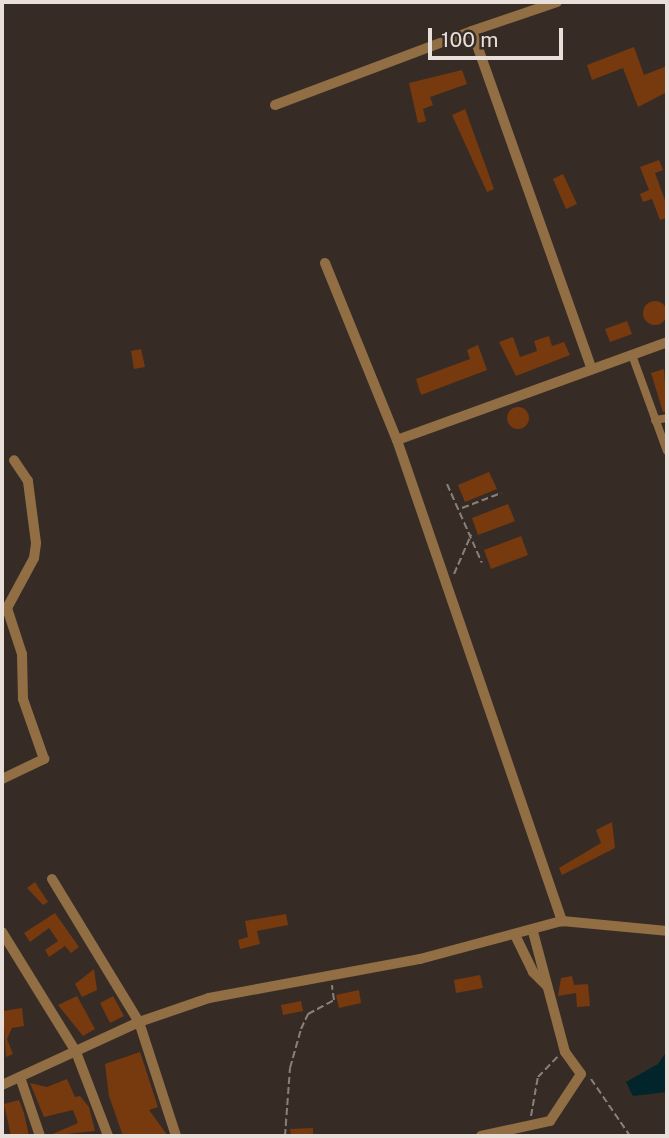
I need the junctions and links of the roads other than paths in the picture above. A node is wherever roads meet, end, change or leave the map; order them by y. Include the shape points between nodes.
1 (557, 2) edge
2 (472, 31) junction
3 (275, 106) dead end
4 (325, 264) dead end
5 (667, 342) edge
6 (632, 355) junction
7 (593, 369) junction
8 (667, 418) edge
9 (655, 421) junction
10 (397, 440) junction
11 (667, 450) edge
12 (14, 460) dead end
13 (2, 779) edge
14 (52, 879) dead end
15 (562, 920) junction
16 (667, 931) edge
17 (2, 932) edge
18 (533, 932) junction
19 (516, 937) junction
20 (547, 986) junction
21 (139, 1021) junction
22 (76, 1052) junction
23 (20, 1077) junction
24 (2, 1085) edge
25 (40, 1136) edge
26 (108, 1136) edge
27 (176, 1136) edge
28 (481, 1136) edge

1 - 2 street
2 - 3 street
2 - 7 street
4 - 10 street
5 - 6 street
6 - 7 street
6 - 9 street
7 - 10 street
8 - 9 street
9 - 11 street
10 - 15 street
12 - 13 street via 28,481 36,543 7,608 22,654 23,699 44,759
14 - 21 street
15 - 16 street
15 - 18 street
17 - 22 street
18 - 19 street
18 - 20 street
19 - 20 street via 533,972
19 - 21 street via 209,998
20 - 28 street via 563,1046 581,1074 550,1121
21 - 22 street
21 - 27 street
22 - 23 street
22 - 26 street
23 - 24 street
23 - 25 street

